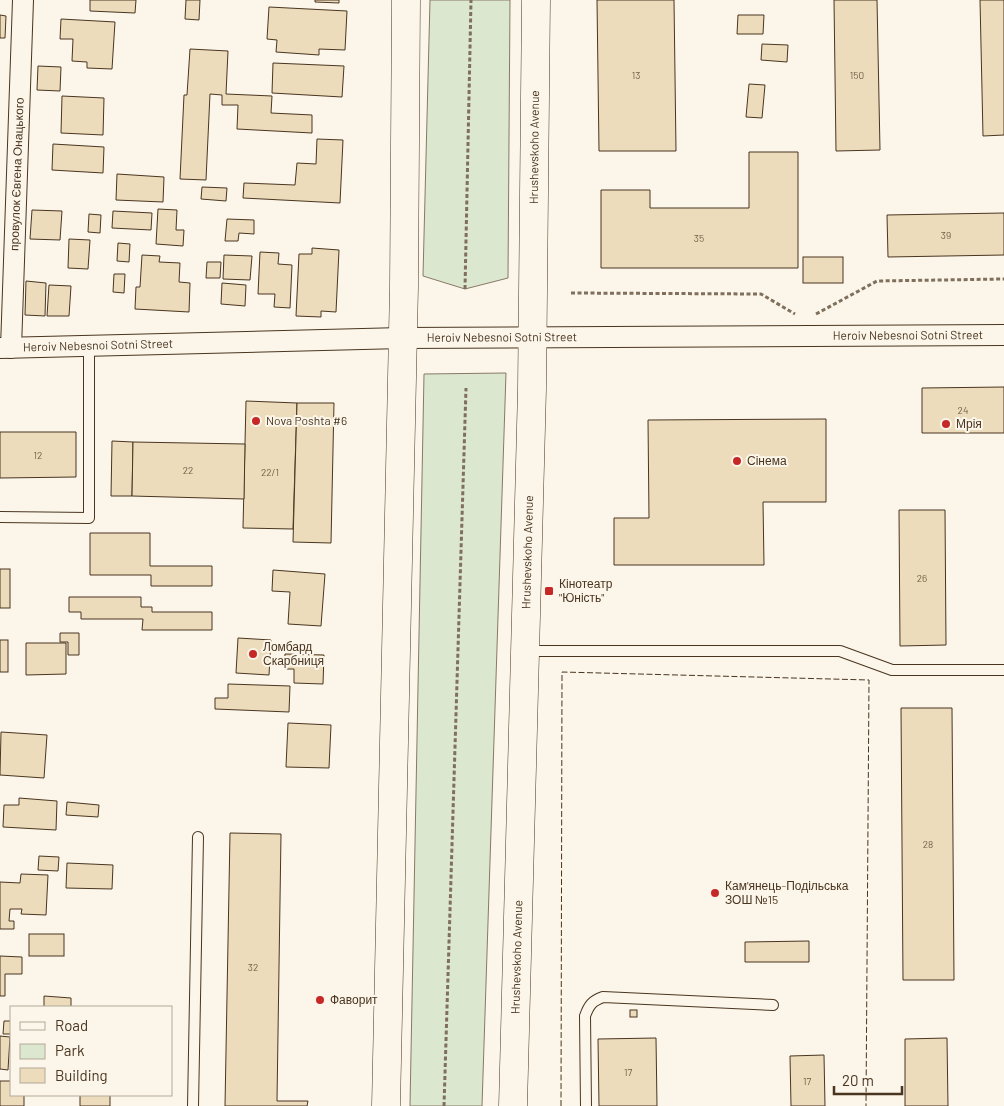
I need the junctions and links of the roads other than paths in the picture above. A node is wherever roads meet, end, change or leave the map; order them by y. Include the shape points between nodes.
1 (23, 0) edge
2 (406, 0) edge
3 (536, 0) edge
4 (1004, 335) edge
5 (533, 337) junction
6 (402, 338) junction
7 (89, 346) junction
8 (5, 348) edge
9 (0, 517) edge
10 (524, 651) junction
11 (1004, 670) edge
12 (198, 837) dead end
13 (773, 1004) dead end
14 (193, 1106) edge
15 (386, 1106) edge
16 (513, 1106) edge
17 (586, 1106) edge

1 - 8 street, провулок Євгена Онацького
2 - 6 main road
3 - 5 main road, Hrushevskoho Avenue
4 - 5 street, Heroiv Nebesnoi Sotni Street
5 - 6 street, Heroiv Nebesnoi Sotni Street
5 - 10 main road, Hrushevskoho Avenue
6 - 7 street, Heroiv Nebesnoi Sotni Street
6 - 15 main road
7 - 8 street, Heroiv Nebesnoi Sotni Street
7 - 9 lane via 89,518
10 - 11 lane via 840,651 892,670
10 - 16 main road, Hrushevskoho Avenue
12 - 14 lane
13 - 17 lane via 603,997 594,1000 585,1016

